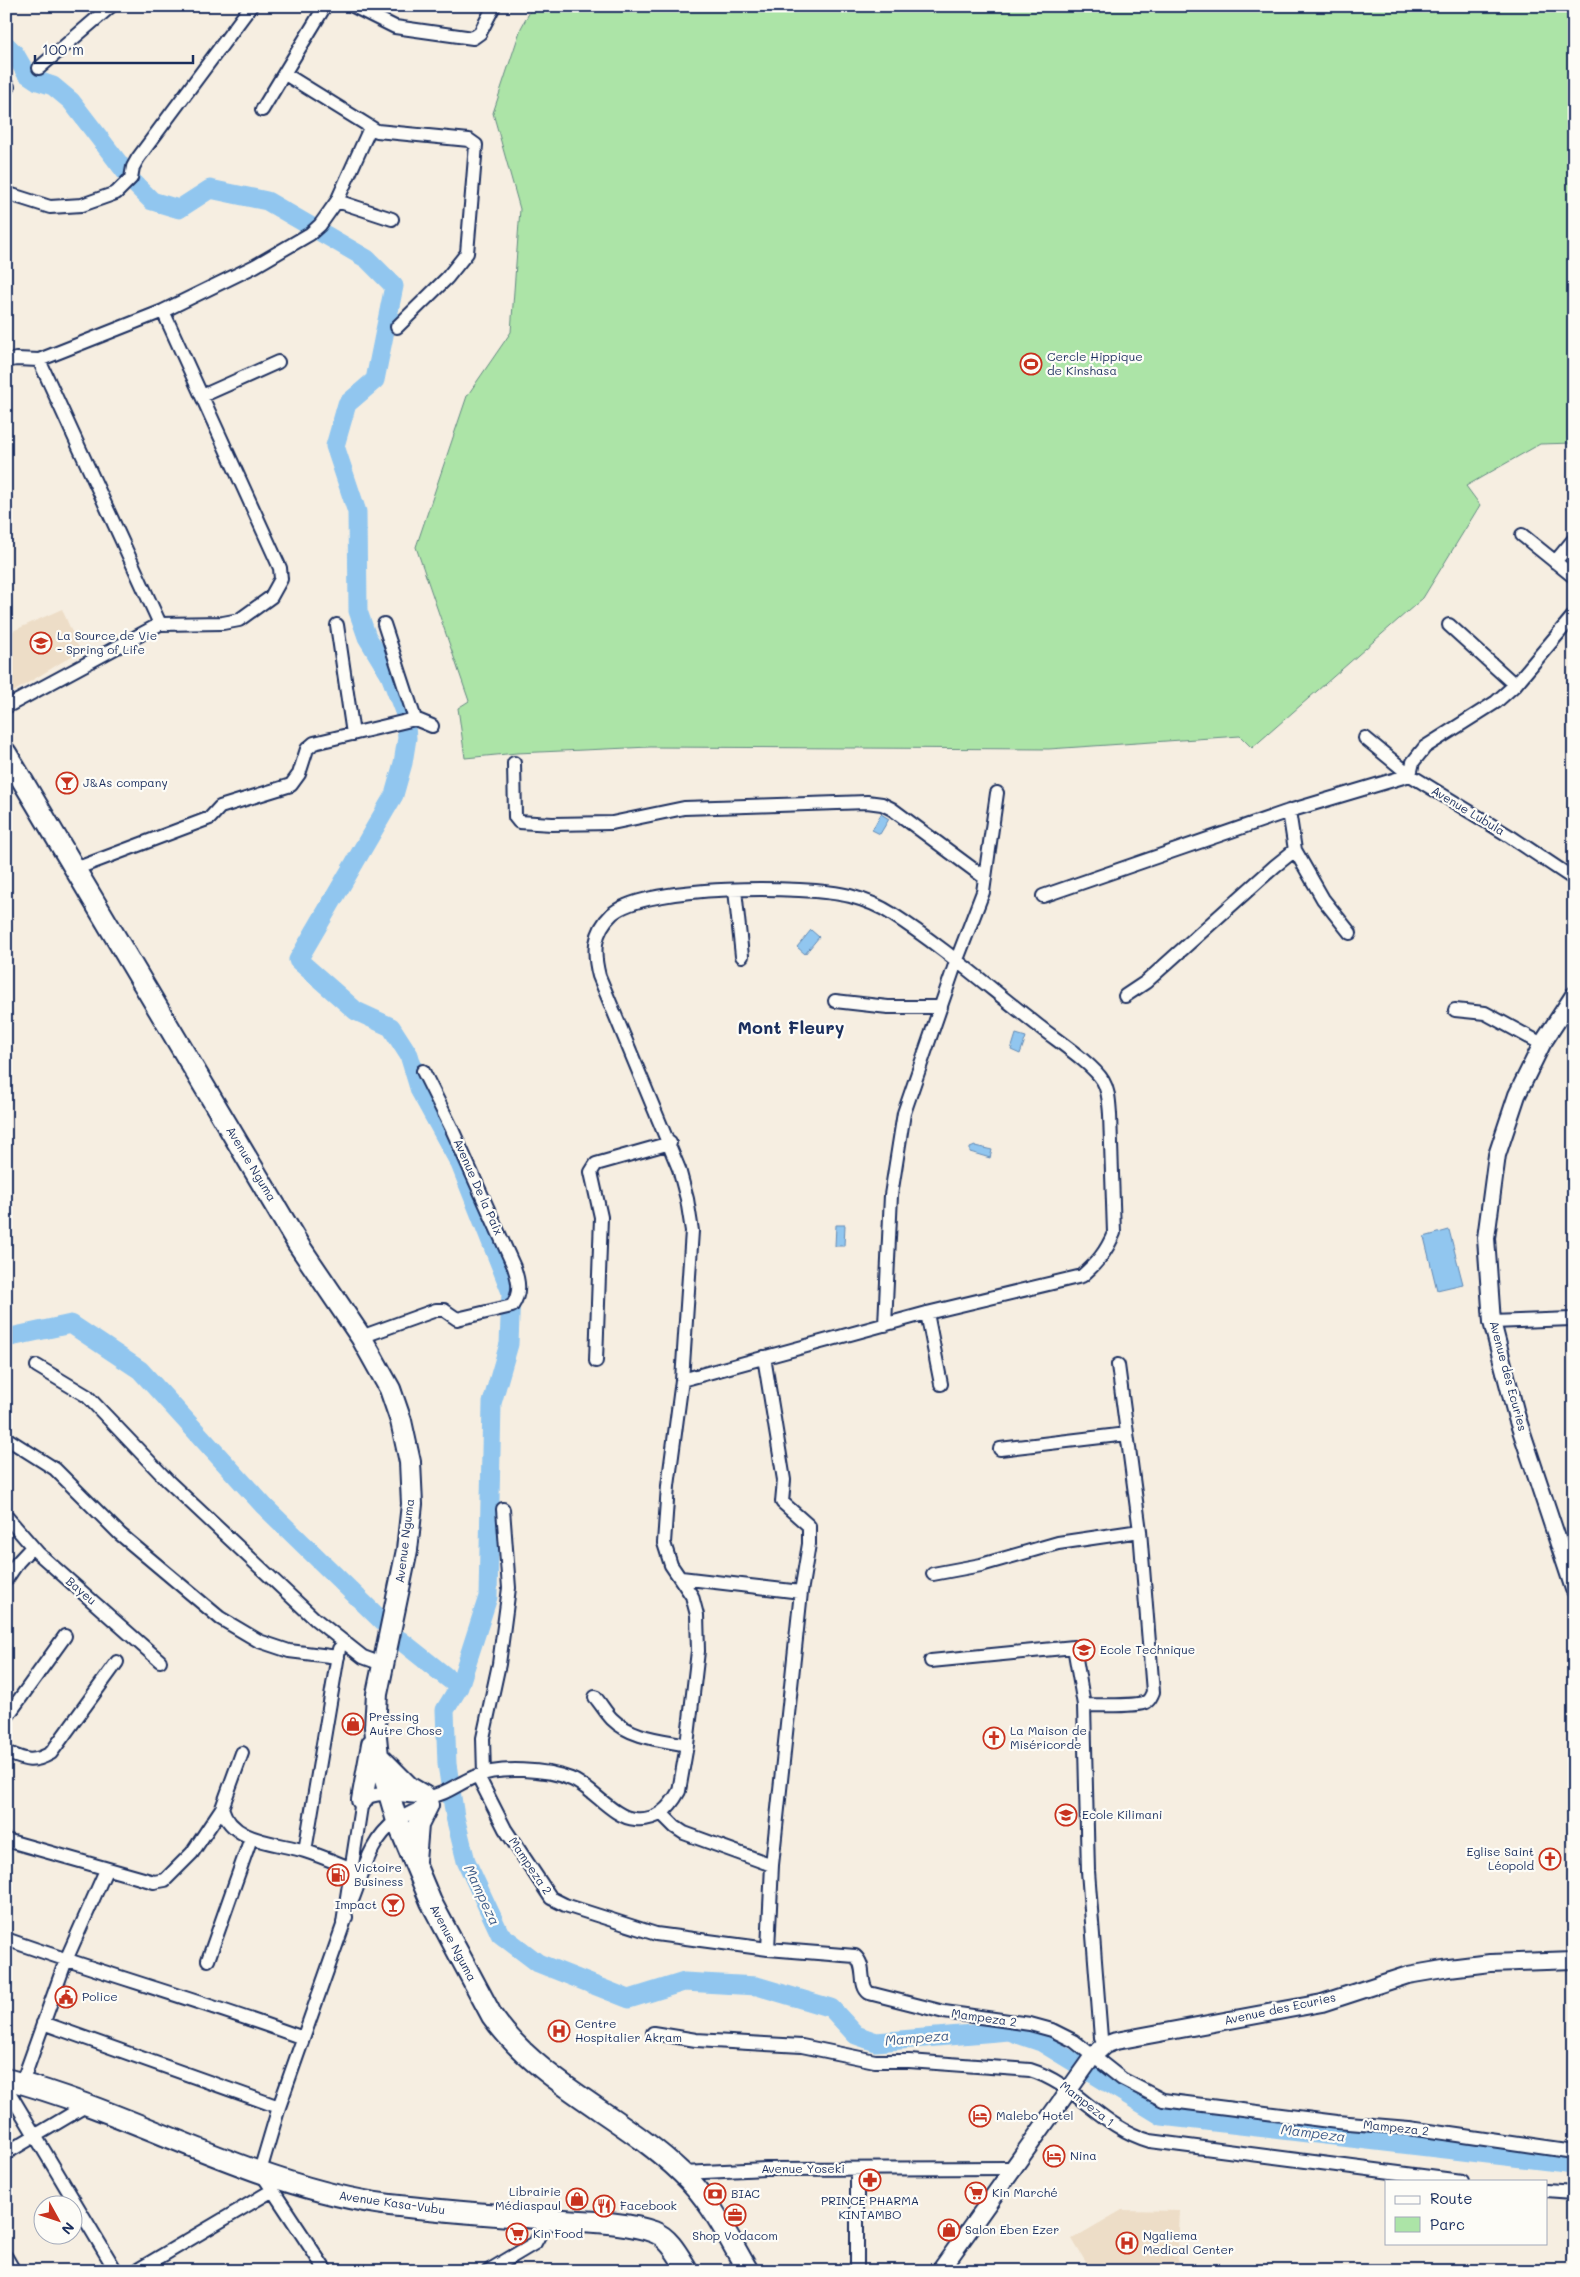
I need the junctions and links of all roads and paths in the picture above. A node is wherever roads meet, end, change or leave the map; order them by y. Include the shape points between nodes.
1 (111, 6) edge
2 (251, 6) edge
3 (325, 6) edge
4 (353, 6) edge
5 (494, 6) edge
6 (39, 68) dead end
7 (285, 74) junction
8 (262, 110) dead end
9 (370, 128) junction
10 (6, 193) edge
11 (337, 201) junction
12 (392, 219) dead end
13 (163, 311) junction
14 (397, 327) dead end
15 (39, 360) junction
16 (6, 361) edge
17 (278, 362) dead end
18 (202, 396) junction
19 (1522, 535) dead end
20 (1574, 539) edge
21 (1555, 562) junction
22 (1574, 577) edge
23 (1574, 615) edge
24 (160, 624) junction
25 (384, 624) dead end
26 (337, 625) dead end
27 (1449, 625) dead end
28 (1515, 684) junction
29 (6, 707) edge
30 (412, 720) junction
31 (432, 726) dead end
32 (353, 734) junction
33 (1365, 738) dead end
34 (6, 753) edge
35 (514, 762) dead end
36 (1410, 775) junction
37 (997, 793) dead end
38 (1289, 810) junction
39 (1295, 850) junction
40 (75, 869) junction
41 (985, 878) junction
42 (1574, 879) edge
43 (735, 890) junction
44 (1043, 896) dead end
45 (1350, 933) dead end
46 (742, 956) dead end
47 (956, 962) junction
48 (1574, 995) edge
49 (1125, 996) dead end
50 (835, 1001) dead end
51 (941, 1007) junction
52 (1455, 1010) dead end
53 (1542, 1044) junction
54 (423, 1071) dead end
55 (670, 1143) junction
56 (927, 1313) junction
57 (1572, 1319) dead end
58 (1492, 1322) junction
59 (884, 1325) junction
60 (360, 1337) junction
61 (764, 1357) junction
62 (596, 1361) dead end
63 (1118, 1365) dead end
64 (37, 1366) dead end
65 (682, 1380) junction
66 (941, 1384) dead end
67 (1127, 1434) junction
68 (6, 1438) edge
69 (1000, 1449) dead end
70 (503, 1509) dead end
71 (6, 1516) edge
72 (1140, 1531) junction
73 (32, 1548) junction
74 (12, 1560) edge
75 (932, 1574) dead end
76 (681, 1578) junction
77 (6, 1580) edge
78 (1574, 1589) edge
79 (801, 1592) junction
80 (65, 1636) dead end
81 (341, 1640) junction
82 (338, 1657) junction
83 (160, 1661) dead end
84 (931, 1661) dead end
85 (117, 1662) dead end
86 (382, 1664) junction
87 (595, 1697) dead end
88 (1084, 1704) junction
89 (6, 1718) edge
90 (375, 1727) junction
91 (688, 1745) junction
92 (6, 1752) edge
93 (242, 1753) dead end
94 (378, 1756) junction
95 (477, 1776) junction
96 (389, 1794) junction
97 (362, 1800) junction
98 (432, 1800) junction
99 (222, 1808) junction
100 (662, 1814) junction
101 (397, 1820) junction
102 (251, 1838) junction
103 (6, 1840) edge
104 (305, 1851) junction
105 (772, 1865) junction
106 (415, 1866) junction
107 (352, 1869) junction
108 (106, 1870) junction
109 (343, 1923) junction
110 (6, 1939) edge
111 (768, 1949) junction
112 (1571, 1959) edge
113 (66, 1960) junction
114 (208, 1960) dead end
115 (42, 2023) junction
116 (653, 2033) dead end
117 (303, 2038) junction
118 (1095, 2055) junction
119 (12, 2083) edge
120 (1071, 2088) junction
121 (87, 2106) junction
122 (279, 2107) junction
123 (36, 2137) junction
124 (1574, 2152) edge
125 (6, 2153) edge
126 (1014, 2168) junction
127 (857, 2169) junction
128 (260, 2171) junction
129 (683, 2173) junction
130 (1453, 2180) edge
131 (273, 2190) junction
132 (1548, 2190) edge
133 (1574, 2192) edge
134 (548, 2219) junction
135 (6, 2257) edge
136 (14, 2271) edge
137 (116, 2271) edge
138 (136, 2271) edge
139 (326, 2271) edge
140 (488, 2271) edge
141 (688, 2271) edge
142 (748, 2271) edge
143 (857, 2271) edge
144 (940, 2271) edge

1 - 6 street
2 - 10 street via 133,166 131,178 113,195 74,206 50,206
3 - 7 street
4 - 5 street via 395,27 470,38 480,33
7 - 8 street
7 - 9 street
9 - 11 street
9 - 14 street via 384,133 469,140 476,145 467,253 448,278
11 - 12 street
11 - 13 street via 310,234 255,266
13 - 15 street
13 - 18 street
15 - 16 street
15 - 24 street
17 - 18 street
18 - 24 street via 280,568 281,579 271,597 239,620
19 - 21 street
20 - 21 street
21 - 22 street
23 - 28 street
24 - 29 street
25 - 30 street
26 - 32 street
27 - 28 street
28 - 36 street via 1491,707 1425,747 1413,762
30 - 31 street
30 - 32 street
32 - 40 street via 310,745 296,780 286,788 220,807 210,818
33 - 36 street, Avenue Lubula
34 - 40 main road, Avenue Nguma
35 - 41 street via 515,817 519,822 612,823 684,808 867,802 892,809
36 - 38 street
36 - 42 street, Avenue Lubula
37 - 41 street
38 - 39 street
38 - 44 street
39 - 45 street via 1324,899
39 - 49 street via 1146,982
40 - 60 main road, Avenue Nguma via 298,1244
41 - 47 street via 983,892
43 - 46 street
43 - 47 street via 799,890 850,896 892,914
43 - 55 street via 703,890 640,900 612,914 595,945 594,957 599,976
47 - 51 street
47 - 56 street via 1073,1053 1103,1081 1109,1096 1114,1233 1106,1251 1082,1276
48 - 53 street, Avenue des Ecuries
50 - 51 street via 888,1007
51 - 59 street via 904,1113 891,1195
52 - 53 street via 1485,1013
53 - 58 street, Avenue des Ecuries via 1517,1095 1497,1155 1486,1238
54 - 60 street, Avenue De la Paix via 520,1284 510,1306 458,1320 444,1310 436,1310
55 - 62 street via 592,1167 601,1217
55 - 65 street via 687,1198 692,1231
56 - 59 street
56 - 66 street
57 - 58 street
58 - 78 street, Avenue des Ecuries via 1517,1418
59 - 61 street
60 - 86 main road, Avenue Nguma via 390,1389 410,1462 412,1504 407,1550
61 - 65 street
61 - 79 street via 784,1480 782,1502 810,1526
63 - 67 street
64 - 81 street via 87,1396 168,1481
65 - 76 street via 664,1536 666,1553
67 - 69 street
67 - 72 street
68 - 82 street via 55,1469 120,1534 220,1618 266,1644 289,1651
70 - 95 street via 509,1588 499,1664
71 - 73 street, Bayeu
72 - 75 street via 1058,1543 982,1565
72 - 88 street via 1153,1692 1145,1702
73 - 74 street
73 - 83 street, Bayeu
74 - 77 street
76 - 79 street
76 - 91 street via 692,1596 697,1615 698,1651
79 - 105 street
80 - 89 street
81 - 82 street
81 - 86 street via 363,1657
82 - 104 street
84 - 88 street via 1074,1647
85 - 92 street via 51,1753 39,1760 25,1760
86 - 90 main road, Avenue Nguma
87 - 91 street via 613,1720 635,1732
88 - 118 street via 1088,1871 1101,2038
90 - 94 main road, Avenue Nguma
90 - 97 main road
91 - 100 street via 680,1791
93 - 99 street
94 - 96 main road, Avenue Nguma
94 - 98 main road via 409,1787
95 - 98 street
95 - 100 street via 515,1770 558,1774 582,1785 619,1814 632,1819 642,1820
95 - 111 street, Mampeza 2 via 505,1829 551,1898 644,1931
96 - 97 street via 372,1795
96 - 98 street
96 - 101 main road, Avenue Nguma
97 - 107 street
98 - 101 street
98 - 106 main road via 418,1825
99 - 102 street via 228,1822
99 - 108 street via 192,1853 165,1880 154,1882
100 - 105 street via 674,1828 684,1833
101 - 106 main road, Avenue Nguma
101 - 109 street via 373,1845
102 - 104 street
102 - 114 street
103 - 108 street
104 - 107 street
105 - 111 street
106 - 129 main road, Avenue Nguma via 492,2016 519,2050
107 - 109 street
108 - 113 street
109 - 117 street
110 - 113 street
111 - 118 street, Mampeza 2 via 855,1956 862,1963 866,1991 872,1994 944,2012 1052,2030
112 - 118 street, Avenue des Ecuries via 1490,1964 1408,1976 1322,2003 1116,2040
113 - 115 street
113 - 117 street
115 - 119 street
115 - 122 street
116 - 120 street, Mampeza 1 via 696,2040 802,2046 875,2061 1030,2070 1048,2075
117 - 122 street
118 - 120 street
118 - 124 street, Mampeza 2 via 1122,2079 1163,2100 1409,2128
119 - 121 main road, Avenue Kasa-Vubu
119 - 123 street
120 - 126 street
120 - 130 street, Mampeza 1 via 1119,2129 1150,2141
121 - 123 street
121 - 128 main road, Avenue Kasa-Vubu
122 - 128 street
123 - 125 street
123 - 137 street
126 - 127 street, Avenue Yoseki
126 - 144 street
127 - 129 street, Avenue Yoseki
127 - 143 street
128 - 131 street
128 - 134 main road, Avenue Kasa-Vubu via 300,2186 360,2200
129 - 142 main road, Avenue Nguma via 710,2206
131 - 138 street
131 - 139 street
132 - 133 street
134 - 140 street via 534,2243
134 - 141 main road, Avenue Kasa-Vubu via 608,2223 654,2232 664,2238
135 - 136 street

